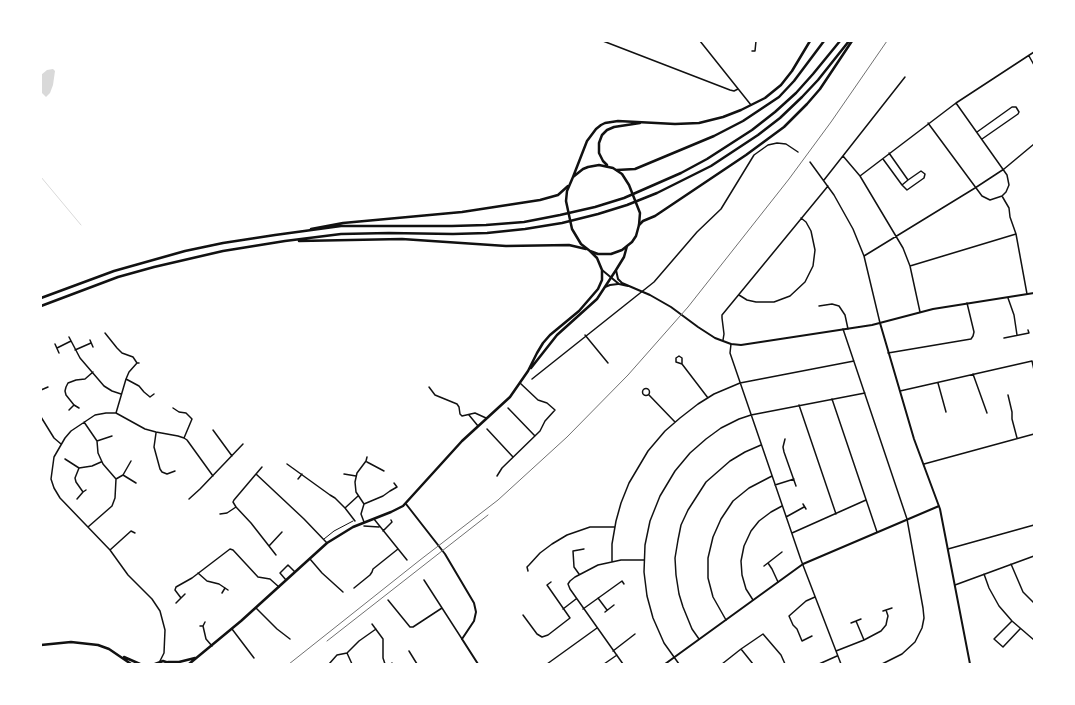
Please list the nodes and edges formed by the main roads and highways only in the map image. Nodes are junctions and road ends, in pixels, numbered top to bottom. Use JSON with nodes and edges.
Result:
{"nodes":[{"id":1,"x":810,"y":41,"type":"edge"},
{"id":2,"x":824,"y":41,"type":"edge"},
{"id":3,"x":840,"y":41,"type":"edge"},
{"id":4,"x":849,"y":41,"type":"edge"},
{"id":5,"x":852,"y":41,"type":"edge"},
{"id":6,"x":647,"y":123,"type":"junction"},
{"id":7,"x":610,"y":167,"type":"junction"},
{"id":8,"x":617,"y":170,"type":"junction"},
{"id":9,"x":573,"y":177,"type":"junction"},
{"id":10,"x":568,"y":186,"type":"junction"},
{"id":11,"x":640,"y":225,"type":"junction"},
{"id":12,"x":275,"y":235,"type":"junction"},
{"id":13,"x":285,"y":241,"type":"junction"},
{"id":14,"x":628,"y":246,"type":"junction"},
{"id":15,"x":586,"y":249,"type":"junction"},
{"id":16,"x":590,"y":251,"type":"junction"},
{"id":17,"x":41,"y":298,"type":"edge"},
{"id":18,"x":41,"y":306,"type":"edge"},
{"id":19,"x":528,"y":371,"type":"junction"},
{"id":20,"x":41,"y":645,"type":"edge"},
{"id":21,"x":122,"y":656,"type":"junction"},
{"id":22,"x":198,"y":657,"type":"junction"},
{"id":23,"x":169,"y":662,"type":"edge"},
{"id":24,"x":131,"y":664,"type":"edge"},
{"id":25,"x":140,"y":664,"type":"edge"},
{"id":26,"x":155,"y":664,"type":"edge"},
{"id":27,"x":189,"y":664,"type":"edge"}],
"edges":[{"from":1,"to":6,"type":"main road"},
{"from":2,"to":8,"type":"main road"},
{"from":3,"to":12,"type":"main road"},
{"from":4,"to":13,"type":"main road"},
{"from":5,"to":11,"type":"main road"},
{"from":6,"to":7,"type":"main road"},
{"from":6,"to":9,"type":"main road"},
{"from":7,"to":8,"type":"main road"},
{"from":7,"to":9,"type":"main road"},
{"from":8,"to":11,"type":"main road"},
{"from":9,"to":10,"type":"main road"},
{"from":10,"to":12,"type":"main road"},
{"from":10,"to":15,"type":"main road"},
{"from":11,"to":14,"type":"main road"},
{"from":12,"to":17,"type":"main road"},
{"from":13,"to":15,"type":"main road"},
{"from":13,"to":18,"type":"main road"},
{"from":14,"to":16,"type":"main road"},
{"from":14,"to":19,"type":"main road"},
{"from":15,"to":16,"type":"main road"},
{"from":16,"to":19,"type":"main road"},
{"from":19,"to":22,"type":"main road"},
{"from":20,"to":21,"type":"main road"},
{"from":21,"to":24,"type":"main road"},
{"from":21,"to":25,"type":"main road"},
{"from":22,"to":23,"type":"main road"},
{"from":22,"to":27,"type":"main road"},
{"from":23,"to":26,"type":"main road"}]}
